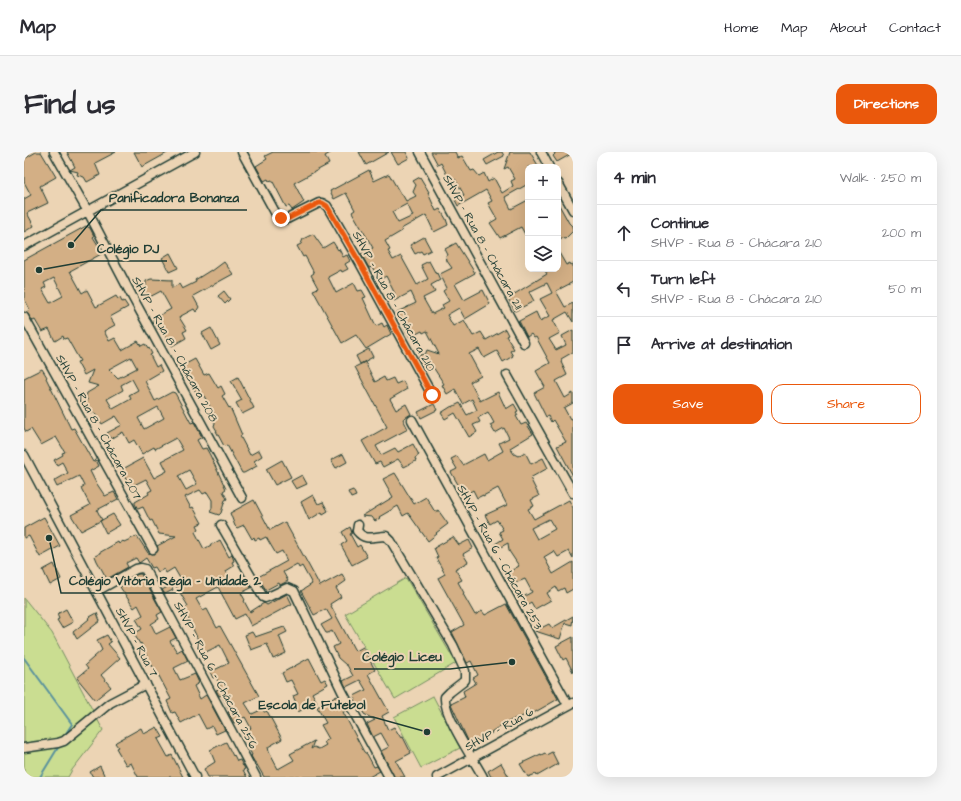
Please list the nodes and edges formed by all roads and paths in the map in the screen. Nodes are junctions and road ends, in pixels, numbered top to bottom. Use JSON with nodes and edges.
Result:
{"nodes":[{"id":1,"x":54,"y":152,"type":"edge"},
{"id":2,"x":176,"y":152,"type":"edge"},
{"id":3,"x":195,"y":152,"type":"edge"},
{"id":4,"x":242,"y":152,"type":"edge"},
{"id":5,"x":420,"y":152,"type":"edge"},
{"id":6,"x":541,"y":152,"type":"edge"},
{"id":7,"x":180,"y":160,"type":"junction"},
{"id":8,"x":547,"y":164,"type":"edge"},
{"id":9,"x":561,"y":188,"type":"edge"},
{"id":10,"x":87,"y":210,"type":"junction"},
{"id":11,"x":573,"y":210,"type":"edge"},
{"id":12,"x":24,"y":246,"type":"edge"},
{"id":13,"x":24,"y":317,"type":"edge"},
{"id":14,"x":524,"y":343,"type":"dead end"},
{"id":15,"x":507,"y":374,"type":"dead end"},
{"id":16,"x":432,"y":395,"type":"dead end"},
{"id":17,"x":412,"y":420,"type":"dead end"},
{"id":18,"x":24,"y":455,"type":"edge"},
{"id":19,"x":28,"y":471,"type":"edge"},
{"id":20,"x":573,"y":493,"type":"edge"},
{"id":21,"x":242,"y":498,"type":"dead end"},
{"id":22,"x":221,"y":525,"type":"dead end"},
{"id":23,"x":358,"y":525,"type":"dead end"},
{"id":24,"x":153,"y":549,"type":"dead end"},
{"id":25,"x":97,"y":591,"type":"junction"},
{"id":26,"x":146,"y":684,"type":"junction"},
{"id":27,"x":570,"y":704,"type":"edge"},
{"id":28,"x":24,"y":748,"type":"edge"},
{"id":29,"x":472,"y":758,"type":"junction"},
{"id":30,"x":192,"y":776,"type":"edge"},
{"id":31,"x":256,"y":777,"type":"edge"},
{"id":32,"x":388,"y":777,"type":"edge"},
{"id":33,"x":437,"y":777,"type":"edge"},
{"id":34,"x":483,"y":777,"type":"edge"}],
"edges":[{"from":1,"to":10,"type":"street","name":"SHVP - Rua 8 - Chácara 208"},
{"from":2,"to":7,"type":"street"},
{"from":3,"to":7,"type":"street"},
{"from":4,"to":16,"type":"street","name":"SHVP - Rua 8 - Chácara 210"},
{"from":5,"to":14,"type":"street","name":"SHVP - Rua 8 - Chácara 211"},
{"from":6,"to":8,"type":"street"},
{"from":7,"to":10,"type":"street"},
{"from":9,"to":11,"type":"street"},
{"from":10,"to":12,"type":"street"},
{"from":10,"to":21,"type":"street","name":"SHVP - Rua 8 - Chácara 208"},
{"from":13,"to":24,"type":"street","name":"SHVP - Rua 8 - Chácara 207"},
{"from":15,"to":20,"type":"street"},
{"from":17,"to":27,"type":"street","name":"SHVP - Rua 6 - Chácara 253"},
{"from":18,"to":19,"type":"street","name":"SHVP - Rua 7"},
{"from":19,"to":25,"type":"street","name":"SHVP - Rua 7"},
{"from":22,"to":32,"type":"street"},
{"from":23,"to":29,"type":"street"},
{"from":25,"to":26,"type":"street","name":"SHVP - Rua 7"},
{"from":25,"to":31,"type":"street","name":"SHVP - Rua 6 - Chácara 256"},
{"from":26,"to":28,"type":"street"},
{"from":26,"to":30,"type":"street","name":"SHVP - Rua 7"},
{"from":27,"to":29,"type":"street","name":"SHVP - Rua 6"},
{"from":29,"to":33,"type":"street","name":"SHVP - Rua 6"},
{"from":29,"to":34,"type":"street"}]}
